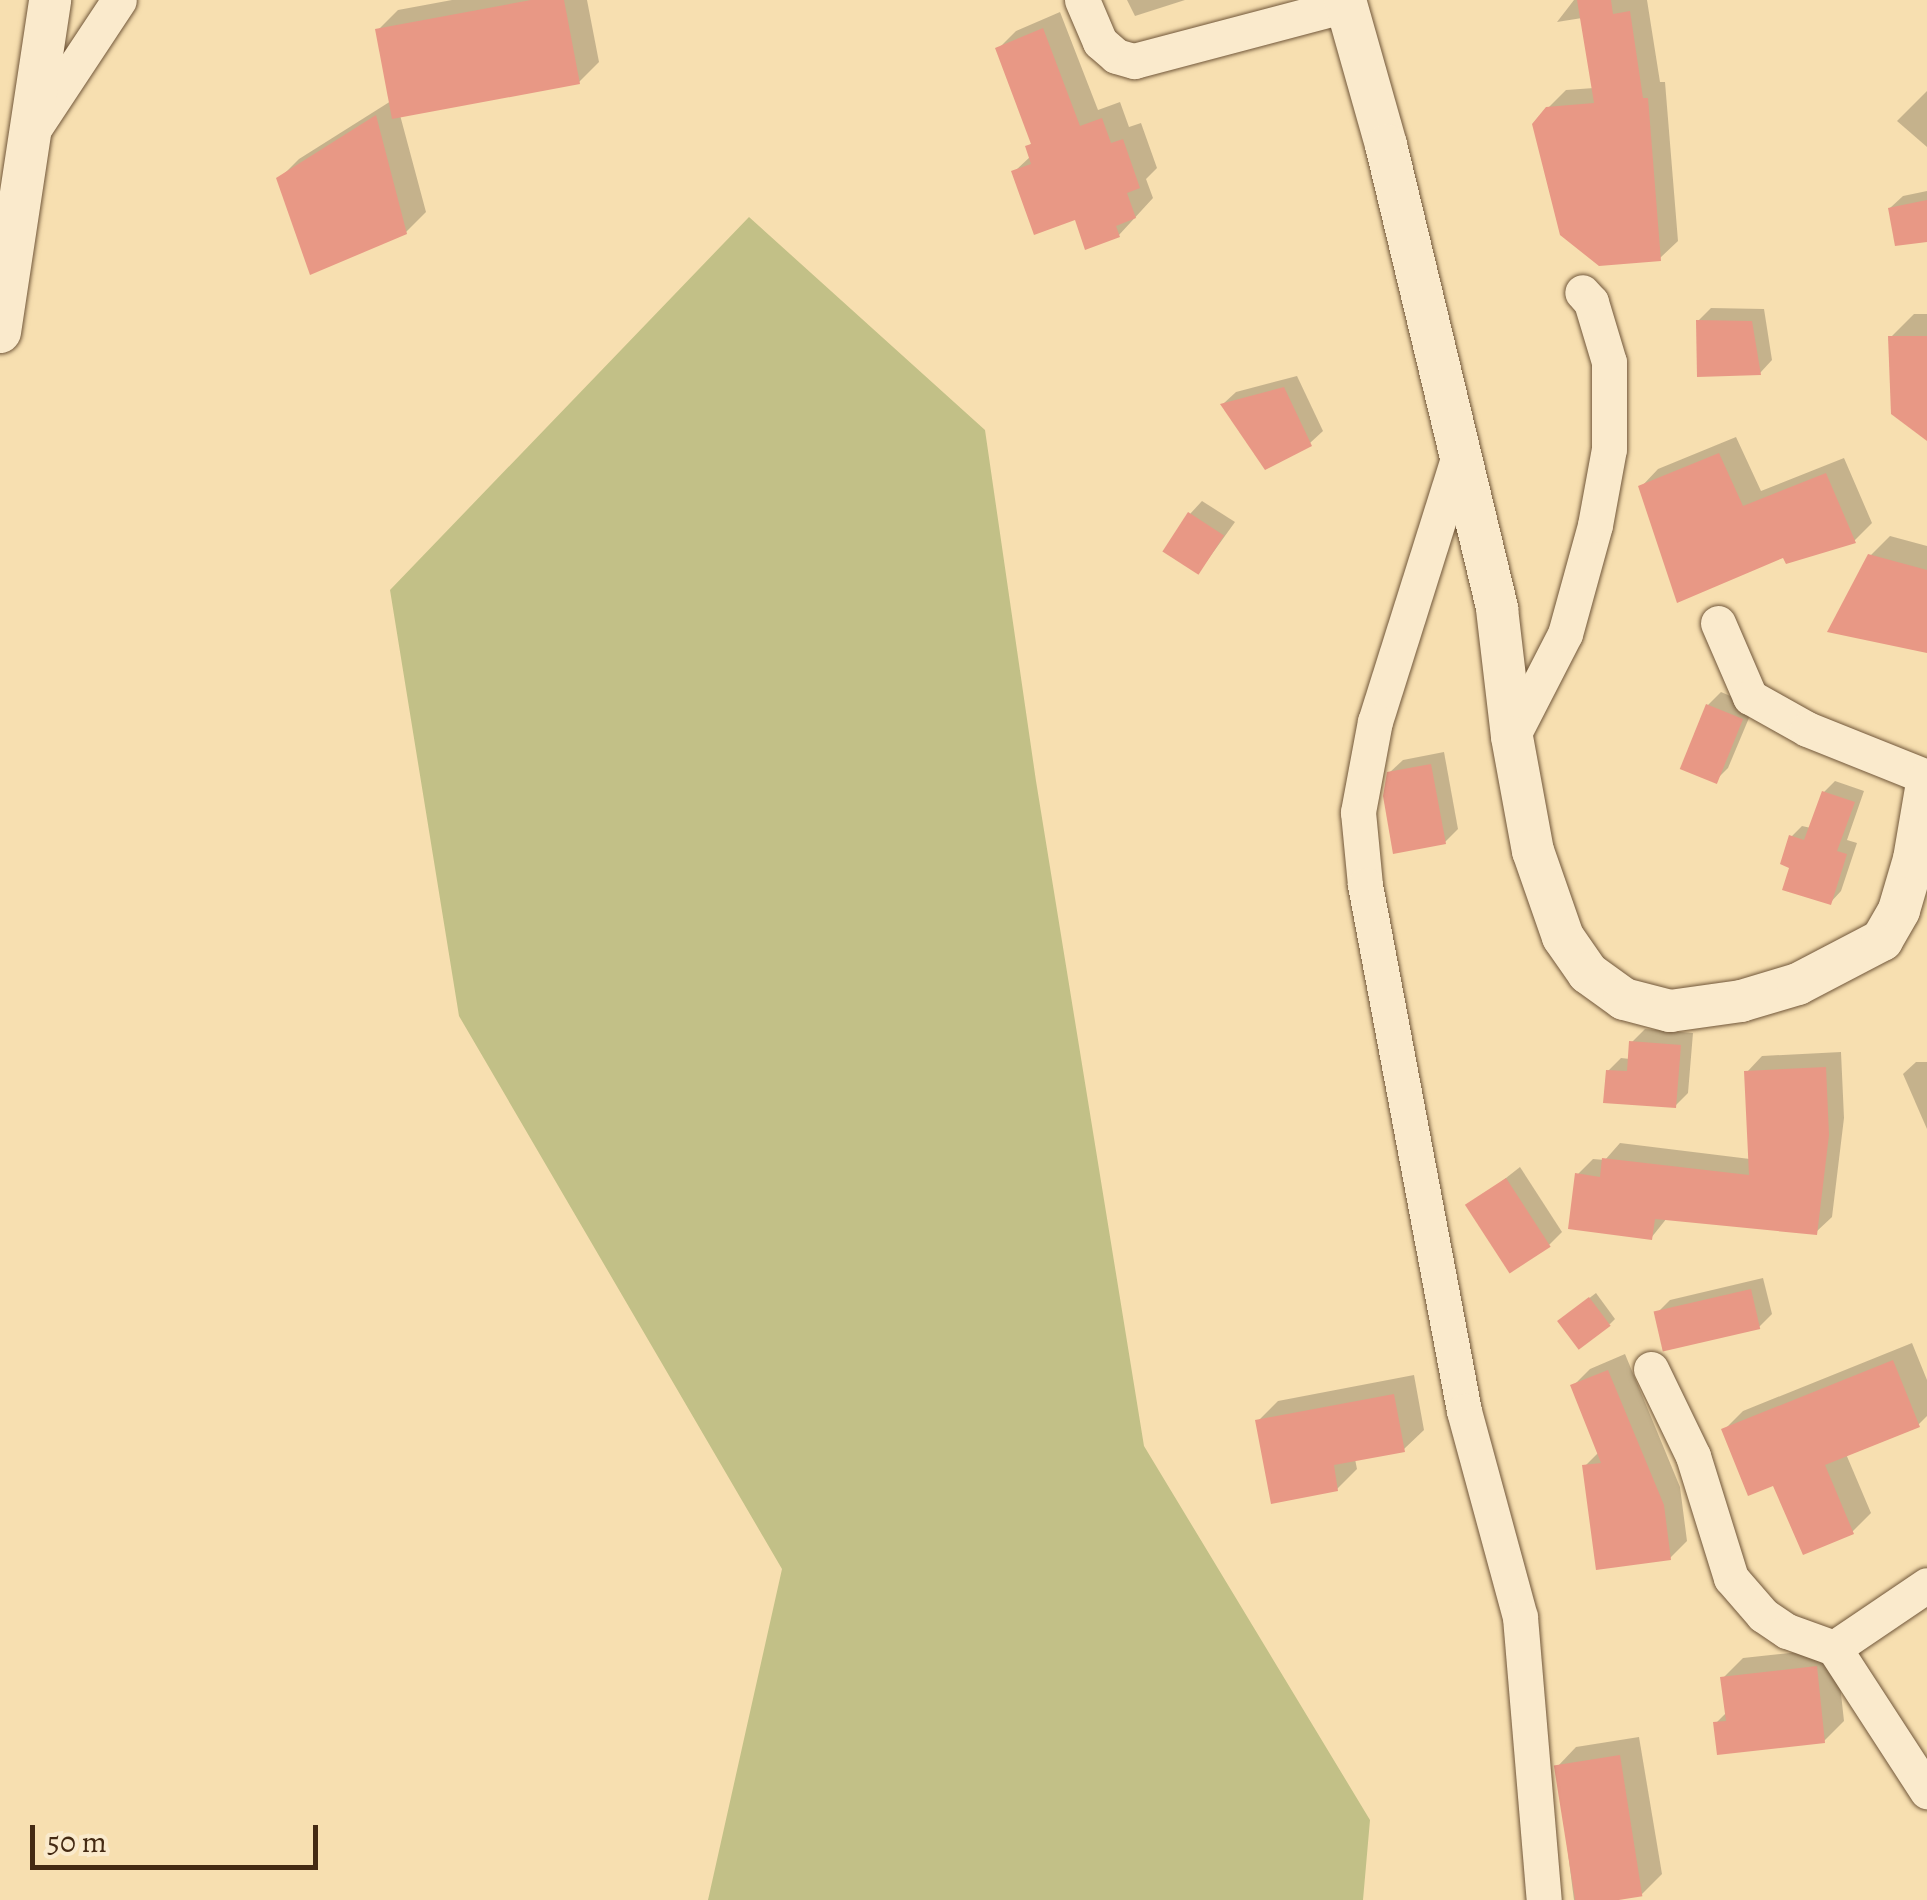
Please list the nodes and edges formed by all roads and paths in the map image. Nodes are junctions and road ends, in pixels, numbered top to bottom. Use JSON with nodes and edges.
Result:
{"nodes":[{"id":1,"x":50,"y":0,"type":"edge"},
{"id":2,"x":119,"y":0,"type":"edge"},
{"id":3,"x":1082,"y":0,"type":"edge"},
{"id":4,"x":1346,"y":2,"type":"edge"},
{"id":5,"x":28,"y":137,"type":"junction"},
{"id":6,"x":1582,"y":292,"type":"dead end"},
{"id":7,"x":0,"y":332,"type":"edge"},
{"id":8,"x":1460,"y":452,"type":"junction"},
{"id":9,"x":1718,"y":623,"type":"dead end"},
{"id":10,"x":1512,"y":737,"type":"junction"},
{"id":11,"x":1927,"y":780,"type":"edge"},
{"id":12,"x":1651,"y":1369,"type":"dead end"},
{"id":13,"x":1927,"y":1585,"type":"edge"},
{"id":14,"x":1834,"y":1648,"type":"junction"},
{"id":15,"x":1927,"y":1791,"type":"edge"},
{"id":16,"x":1544,"y":1900,"type":"edge"}],
"edges":[{"from":1,"to":5,"type":"street"},
{"from":2,"to":5,"type":"street"},
{"from":3,"to":4,"type":"street"},
{"from":4,"to":8,"type":"street"},
{"from":5,"to":7,"type":"street"},
{"from":6,"to":10,"type":"street"},
{"from":8,"to":10,"type":"street"},
{"from":8,"to":16,"type":"street"},
{"from":9,"to":11,"type":"street"},
{"from":10,"to":11,"type":"street"},
{"from":12,"to":14,"type":"street"},
{"from":13,"to":14,"type":"street"},
{"from":14,"to":15,"type":"street"}]}
